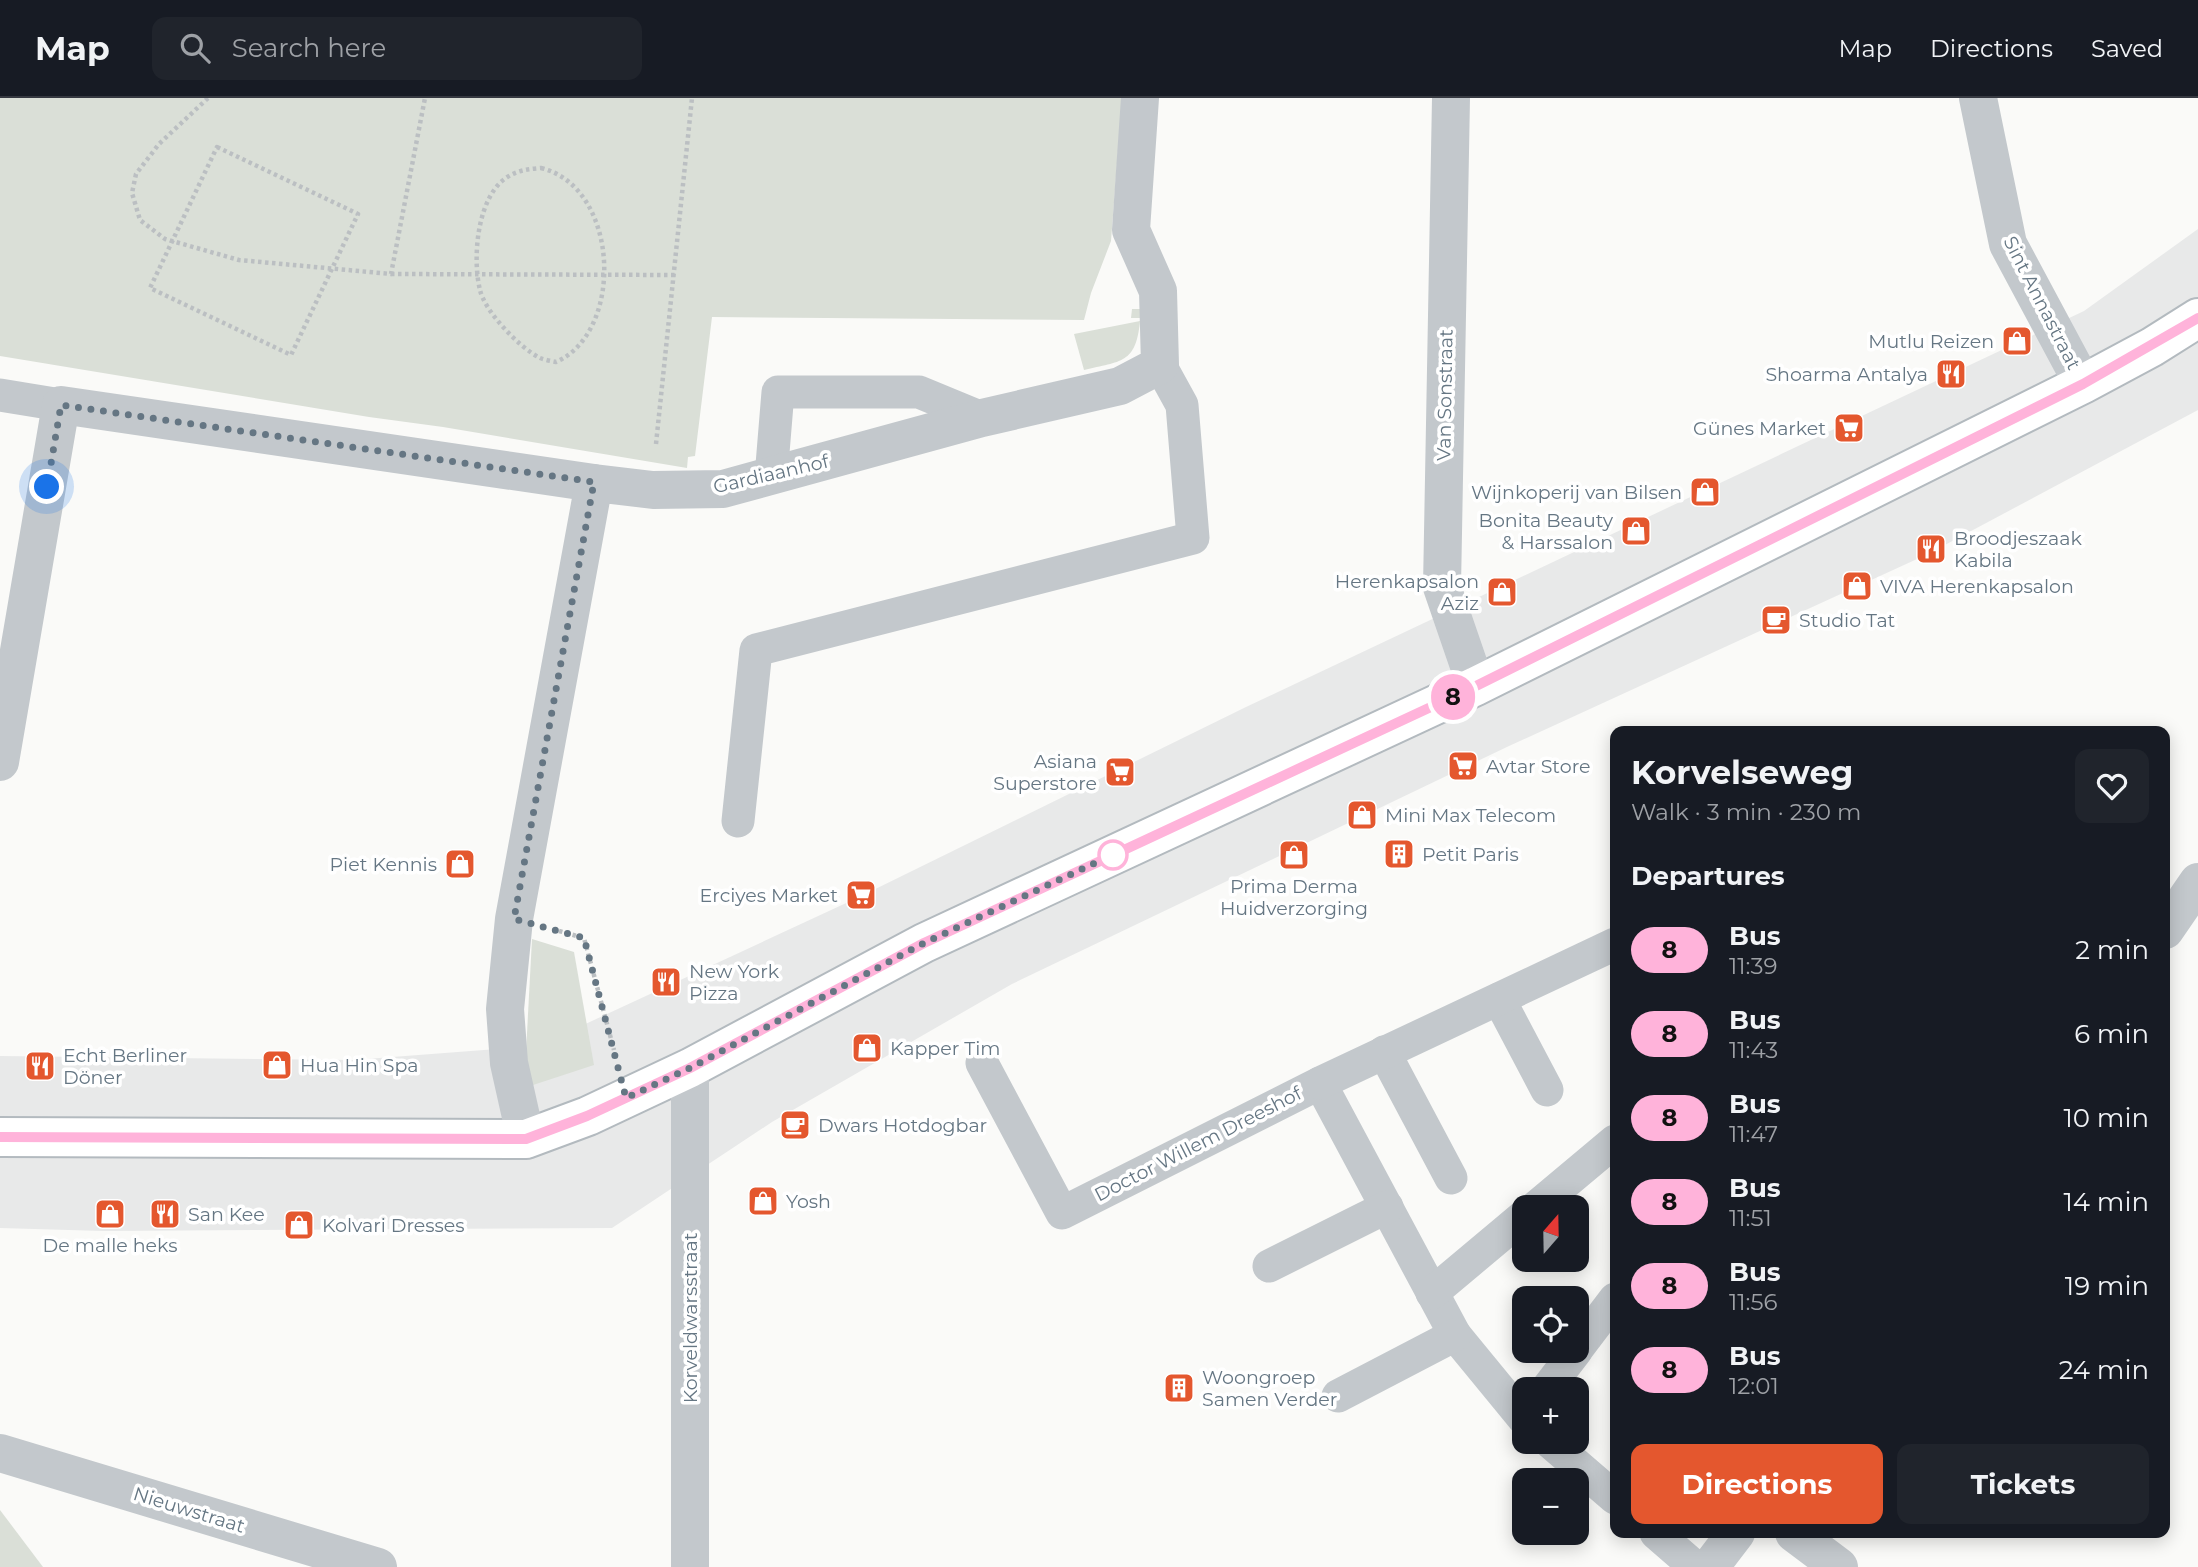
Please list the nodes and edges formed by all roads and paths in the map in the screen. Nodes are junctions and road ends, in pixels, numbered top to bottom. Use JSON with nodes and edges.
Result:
{"nodes":[{"id":1,"x":208,"y":98,"type":"edge"},
{"id":2,"x":425,"y":98,"type":"edge"},
{"id":3,"x":692,"y":98,"type":"edge"},
{"id":4,"x":1140,"y":98,"type":"edge"},
{"id":5,"x":1451,"y":98,"type":"edge"},
{"id":6,"x":1978,"y":98,"type":"edge"},
{"id":7,"x":172,"y":241,"type":"junction"},
{"id":8,"x":332,"y":268,"type":"junction"},
{"id":9,"x":391,"y":274,"type":"junction"},
{"id":10,"x":479,"y":275,"type":"junction"},
{"id":11,"x":603,"y":275,"type":"junction"},
{"id":12,"x":675,"y":275,"type":"junction"},
{"id":13,"x":2198,"y":318,"type":"edge"},
{"id":14,"x":1160,"y":365,"type":"junction"},
{"id":15,"x":2083,"y":384,"type":"junction"},
{"id":16,"x":0,"y":395,"type":"edge"},
{"id":17,"x":61,"y":405,"type":"junction"},
{"id":18,"x":982,"y":418,"type":"junction"},
{"id":19,"x":771,"y":477,"type":"junction"},
{"id":20,"x":594,"y":482,"type":"junction"},
{"id":21,"x":653,"y":491,"type":"junction"},
{"id":22,"x":1476,"y":686,"type":"junction"},
{"id":23,"x":0,"y":762,"type":"edge"},
{"id":24,"x":738,"y":821,"type":"dead end"},
{"id":25,"x":2198,"y":882,"type":"edge"},
{"id":26,"x":514,"y":919,"type":"junction"},
{"id":27,"x":2170,"y":923,"type":"edge"},
{"id":28,"x":1610,"y":946,"type":"edge"},
{"id":29,"x":1499,"y":999,"type":"junction"},
{"id":30,"x":1384,"y":1052,"type":"junction"},
{"id":31,"x":982,"y":1063,"type":"dead end"},
{"id":32,"x":690,"y":1068,"type":"junction"},
{"id":33,"x":1320,"y":1083,"type":"junction"},
{"id":34,"x":1547,"y":1090,"type":"dead end"},
{"id":35,"x":626,"y":1098,"type":"junction"},
{"id":36,"x":0,"y":1137,"type":"edge"},
{"id":37,"x":526,"y":1139,"type":"junction"},
{"id":38,"x":1610,"y":1145,"type":"edge"},
{"id":39,"x":1451,"y":1178,"type":"dead end"},
{"id":40,"x":1551,"y":1195,"type":"edge"},
{"id":41,"x":1387,"y":1207,"type":"junction"},
{"id":42,"x":1512,"y":1226,"type":"edge"},
{"id":43,"x":1269,"y":1266,"type":"dead end"},
{"id":44,"x":1432,"y":1293,"type":"junction"},
{"id":45,"x":1610,"y":1306,"type":"edge"},
{"id":46,"x":1589,"y":1333,"type":"edge"},
{"id":47,"x":1455,"y":1335,"type":"junction"},
{"id":48,"x":1338,"y":1396,"type":"dead end"},
{"id":49,"x":1512,"y":1404,"type":"edge"},
{"id":50,"x":0,"y":1453,"type":"edge"},
{"id":51,"x":1564,"y":1454,"type":"edge"},
{"id":52,"x":1610,"y":1494,"type":"edge"},
{"id":53,"x":1662,"y":1538,"type":"edge"},
{"id":54,"x":1732,"y":1538,"type":"edge"},
{"id":55,"x":1801,"y":1538,"type":"edge"},
{"id":56,"x":372,"y":1566,"type":"edge"},
{"id":57,"x":690,"y":1567,"type":"edge"},
{"id":58,"x":1695,"y":1567,"type":"edge"},
{"id":59,"x":1710,"y":1567,"type":"edge"},
{"id":60,"x":1839,"y":1567,"type":"edge"}],
"edges":[{"from":1,"to":7,"type":"path"},
{"from":2,"to":9,"type":"path"},
{"from":3,"to":12,"type":"path"},
{"from":4,"to":14,"type":"street"},
{"from":5,"to":22,"type":"street","name":"Van Sonstraat"},
{"from":6,"to":15,"type":"street","name":"Sint Annastraat"},
{"from":7,"to":8,"type":"path"},
{"from":7,"to":8,"type":"path"},
{"from":7,"to":8,"type":"path"},
{"from":8,"to":9,"type":"path"},
{"from":9,"to":10,"type":"path"},
{"from":10,"to":11,"type":"path"},
{"from":10,"to":11,"type":"path"},
{"from":10,"to":11,"type":"path"},
{"from":11,"to":12,"type":"path"},
{"from":12,"to":21,"type":"path"},
{"from":13,"to":15,"type":"street"},
{"from":14,"to":18,"type":"street","name":"Gardiaanhof"},
{"from":14,"to":24,"type":"lane"},
{"from":15,"to":22,"type":"street"},
{"from":16,"to":17,"type":"lane"},
{"from":17,"to":20,"type":"street","name":"Gardiaanhof"},
{"from":17,"to":23,"type":"street"},
{"from":18,"to":19,"type":"street","name":"Gardiaanhof"},
{"from":18,"to":19,"type":"lane"},
{"from":19,"to":21,"type":"street","name":"Gardiaanhof"},
{"from":20,"to":21,"type":"street","name":"Gardiaanhof"},
{"from":20,"to":26,"type":"street"},
{"from":22,"to":32,"type":"street"},
{"from":25,"to":27,"type":"street"},
{"from":26,"to":35,"type":"path"},
{"from":26,"to":37,"type":"street"},
{"from":28,"to":29,"type":"lane"},
{"from":29,"to":30,"type":"lane"},
{"from":29,"to":34,"type":"lane"},
{"from":30,"to":33,"type":"lane"},
{"from":30,"to":39,"type":"lane"},
{"from":31,"to":33,"type":"lane","name":"Doctor Willem Dreeshof"},
{"from":32,"to":35,"type":"street"},
{"from":32,"to":57,"type":"street","name":"Korveldwarsstraat"},
{"from":33,"to":41,"type":"lane","name":"Doctor Willem Dreeshof"},
{"from":35,"to":37,"type":"street"},
{"from":36,"to":37,"type":"street"},
{"from":38,"to":40,"type":"lane"},
{"from":41,"to":43,"type":"lane"},
{"from":41,"to":44,"type":"lane","name":"Doctor Willem Dreeshof"},
{"from":42,"to":44,"type":"lane"},
{"from":44,"to":47,"type":"lane","name":"Doctor Willem Dreeshof"},
{"from":45,"to":46,"type":"lane"},
{"from":47,"to":48,"type":"lane"},
{"from":47,"to":49,"type":"lane","name":"Doctor Willem Dreeshof"},
{"from":50,"to":56,"type":"street","name":"Nieuwstraat"},
{"from":51,"to":52,"type":"lane"},
{"from":53,"to":58,"type":"lane"},
{"from":54,"to":59,"type":"street"},
{"from":55,"to":60,"type":"street"}]}
